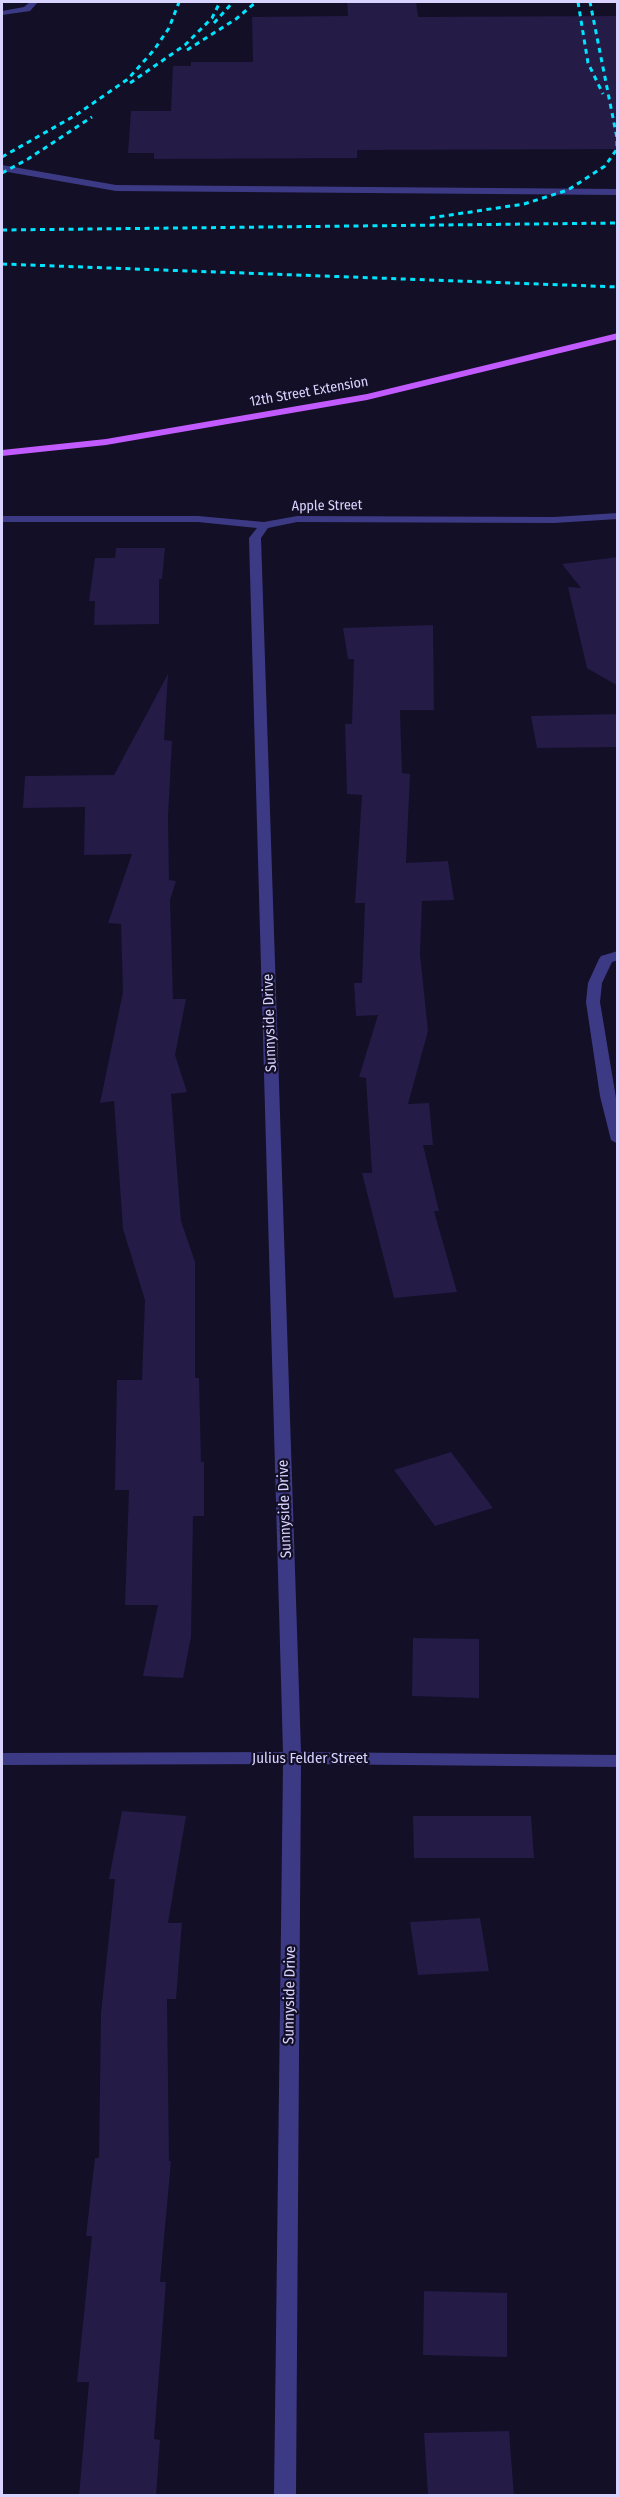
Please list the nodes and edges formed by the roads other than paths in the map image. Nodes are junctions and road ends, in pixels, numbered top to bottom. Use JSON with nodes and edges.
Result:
{"nodes":[{"id":1,"x":34,"y":2,"type":"edge"},
{"id":2,"x":2,"y":13,"type":"edge"},
{"id":3,"x":2,"y":168,"type":"edge"},
{"id":4,"x":618,"y":192,"type":"edge"},
{"id":5,"x":618,"y":336,"type":"edge"},
{"id":6,"x":2,"y":453,"type":"edge"},
{"id":7,"x":618,"y":516,"type":"edge"},
{"id":8,"x":2,"y":519,"type":"edge"},
{"id":9,"x":264,"y":525,"type":"junction"},
{"id":10,"x":618,"y":955,"type":"edge"},
{"id":11,"x":618,"y":1140,"type":"edge"},
{"id":12,"x":292,"y":1758,"type":"junction"},
{"id":13,"x":2,"y":1759,"type":"edge"},
{"id":14,"x":618,"y":1761,"type":"edge"},
{"id":15,"x":285,"y":2496,"type":"edge"}],
"edges":[{"from":1,"to":2,"type":"street"},
{"from":3,"to":4,"type":"street"},
{"from":5,"to":6,"type":"main road","name":"12th Street Extension"},
{"from":7,"to":9,"type":"street","name":"Apple Street"},
{"from":8,"to":9,"type":"street","name":"Apple Street"},
{"from":9,"to":12,"type":"street","name":"Sunnyside Drive"},
{"from":10,"to":11,"type":"street"},
{"from":12,"to":13,"type":"street","name":"Julius Felder Street"},
{"from":12,"to":14,"type":"street","name":"Julius Felder Street"},
{"from":12,"to":15,"type":"street","name":"Sunnyside Drive"}]}
